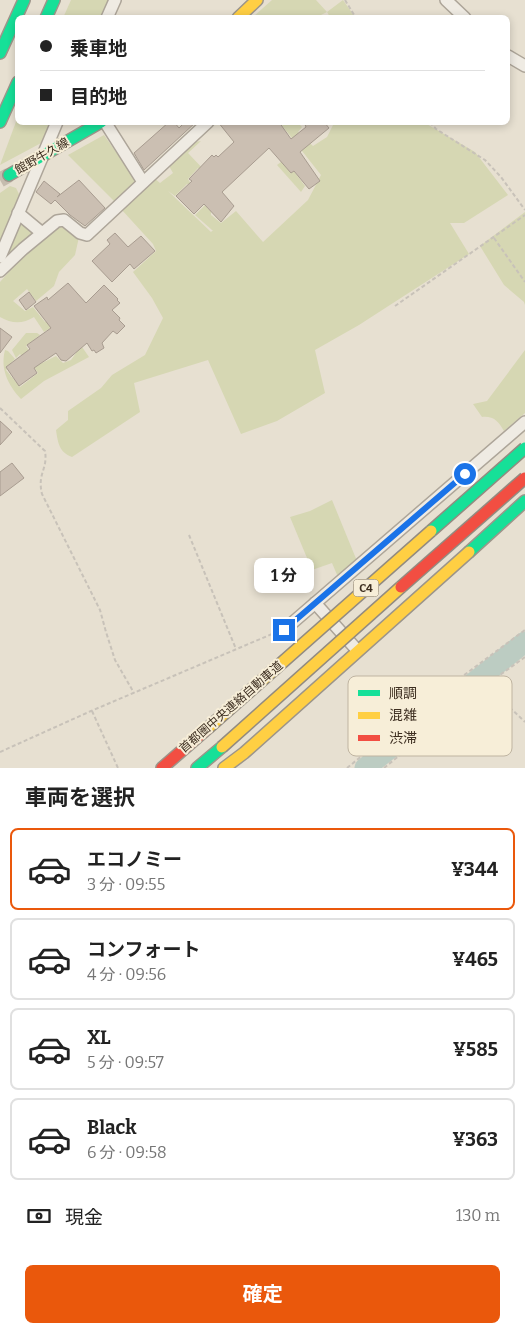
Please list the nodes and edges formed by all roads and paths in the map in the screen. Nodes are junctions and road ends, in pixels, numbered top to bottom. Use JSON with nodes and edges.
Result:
{"nodes":[{"id":1,"x":24,"y":0,"type":"edge"},
{"id":2,"x":54,"y":0,"type":"edge"},
{"id":3,"x":115,"y":0,"type":"edge"},
{"id":4,"x":257,"y":0,"type":"edge"},
{"id":5,"x":345,"y":0,"type":"edge"},
{"id":6,"x":446,"y":0,"type":"edge"},
{"id":7,"x":17,"y":15,"type":"edge"},
{"id":8,"x":47,"y":15,"type":"edge"},
{"id":9,"x":108,"y":15,"type":"edge"},
{"id":10,"x":243,"y":15,"type":"edge"},
{"id":11,"x":354,"y":15,"type":"edge"},
{"id":12,"x":462,"y":15,"type":"edge"},
{"id":13,"x":15,"y":20,"type":"edge"},
{"id":14,"x":0,"y":53,"type":"edge"},
{"id":15,"x":510,"y":57,"type":"edge"},
{"id":16,"x":525,"y":66,"type":"edge"},
{"id":17,"x":15,"y":89,"type":"edge"},
{"id":18,"x":0,"y":122,"type":"edge"},
{"id":19,"x":56,"y":125,"type":"edge"},
{"id":20,"x":98,"y":125,"type":"edge"},
{"id":21,"x":105,"y":125,"type":"edge"},
{"id":22,"x":205,"y":125,"type":"edge"},
{"id":23,"x":433,"y":125,"type":"edge"},
{"id":24,"x":44,"y":155,"type":"junction"},
{"id":25,"x":9,"y":175,"type":"tunnel mouth"},
{"id":26,"x":143,"y":182,"type":"junction"},
{"id":27,"x":525,"y":210,"type":"edge"},
{"id":28,"x":18,"y":214,"type":"junction"},
{"id":29,"x":525,"y":214,"type":"edge"},
{"id":30,"x":42,"y":233,"type":"junction"},
{"id":31,"x":494,"y":238,"type":"junction"},
{"id":32,"x":0,"y":257,"type":"edge"},
{"id":33,"x":0,"y":271,"type":"edge"},
{"id":34,"x":525,"y":282,"type":"edge"},
{"id":35,"x":395,"y":306,"type":"dead end"},
{"id":36,"x":0,"y":408,"type":"edge"},
{"id":37,"x":525,"y":422,"type":"edge"},
{"id":38,"x":525,"y":448,"type":"edge"},
{"id":39,"x":525,"y":478,"type":"edge"},
{"id":40,"x":525,"y":501,"type":"edge"},
{"id":41,"x":189,"y":535,"type":"dead end"},
{"id":42,"x":315,"y":603,"type":"junction"},
{"id":43,"x":284,"y":630,"type":"joint"},
{"id":44,"x":525,"y":630,"type":"edge"},
{"id":45,"x":237,"y":649,"type":"junction"},
{"id":46,"x":357,"y":650,"type":"junction"},
{"id":47,"x":525,"y":657,"type":"edge"},
{"id":48,"x":463,"y":676,"type":"edge"},
{"id":49,"x":499,"y":676,"type":"edge"},
{"id":50,"x":134,"y":693,"type":"junction"},
{"id":51,"x":512,"y":710,"type":"edge"},
{"id":52,"x":92,"y":711,"type":"junction"},
{"id":53,"x":525,"y":722,"type":"edge"},
{"id":54,"x":0,"y":752,"type":"edge"},
{"id":55,"x":362,"y":756,"type":"edge"},
{"id":56,"x":399,"y":756,"type":"edge"},
{"id":57,"x":118,"y":768,"type":"edge"},
{"id":58,"x":162,"y":768,"type":"edge"},
{"id":59,"x":197,"y":768,"type":"edge"},
{"id":60,"x":224,"y":768,"type":"edge"},
{"id":61,"x":347,"y":768,"type":"edge"},
{"id":62,"x":384,"y":768,"type":"edge"}],
"edges":[{"from":1,"to":7,"type":"main road"},
{"from":2,"to":8,"type":"main road"},
{"from":3,"to":9,"type":"street"},
{"from":4,"to":10,"type":"main road"},
{"from":5,"to":11,"type":"path"},
{"from":6,"to":12,"type":"street"},
{"from":13,"to":14,"type":"main road"},
{"from":15,"to":16,"type":"street"},
{"from":17,"to":18,"type":"main road"},
{"from":19,"to":24,"type":"street"},
{"from":20,"to":24,"type":"main road","name":"館野牛久線"},
{"from":21,"to":26,"type":"street"},
{"from":22,"to":26,"type":"street"},
{"from":23,"to":27,"type":"path"},
{"from":24,"to":25,"type":"main road","name":"館野牛久線"},
{"from":24,"to":28,"type":"street"},
{"from":26,"to":30,"type":"street"},
{"from":28,"to":30,"type":"street"},
{"from":28,"to":32,"type":"street"},
{"from":29,"to":31,"type":"path"},
{"from":30,"to":33,"type":"street"},
{"from":31,"to":34,"type":"path"},
{"from":31,"to":35,"type":"path"},
{"from":36,"to":50,"type":"path"},
{"from":37,"to":42,"type":"street"},
{"from":38,"to":58,"type":"main road","name":"首都圏中央連絡自動車道","number":"C4","bridge":true},
{"from":39,"to":59,"type":"main road","name":"首都圏中央連絡自動車道","number":"C4","bridge":true},
{"from":40,"to":46,"type":"main road"},
{"from":41,"to":45,"type":"path"},
{"from":42,"to":43,"type":"street"},
{"from":42,"to":46,"type":"street"},
{"from":43,"to":45,"type":"path"},
{"from":44,"to":48,"type":"path"},
{"from":45,"to":50,"type":"path"},
{"from":46,"to":60,"type":"main road"},
{"from":47,"to":49,"type":"path"},
{"from":50,"to":52,"type":"path"},
{"from":51,"to":53,"type":"path"},
{"from":52,"to":54,"type":"path"},
{"from":52,"to":57,"type":"path"},
{"from":55,"to":61,"type":"path"},
{"from":56,"to":62,"type":"path"}]}
